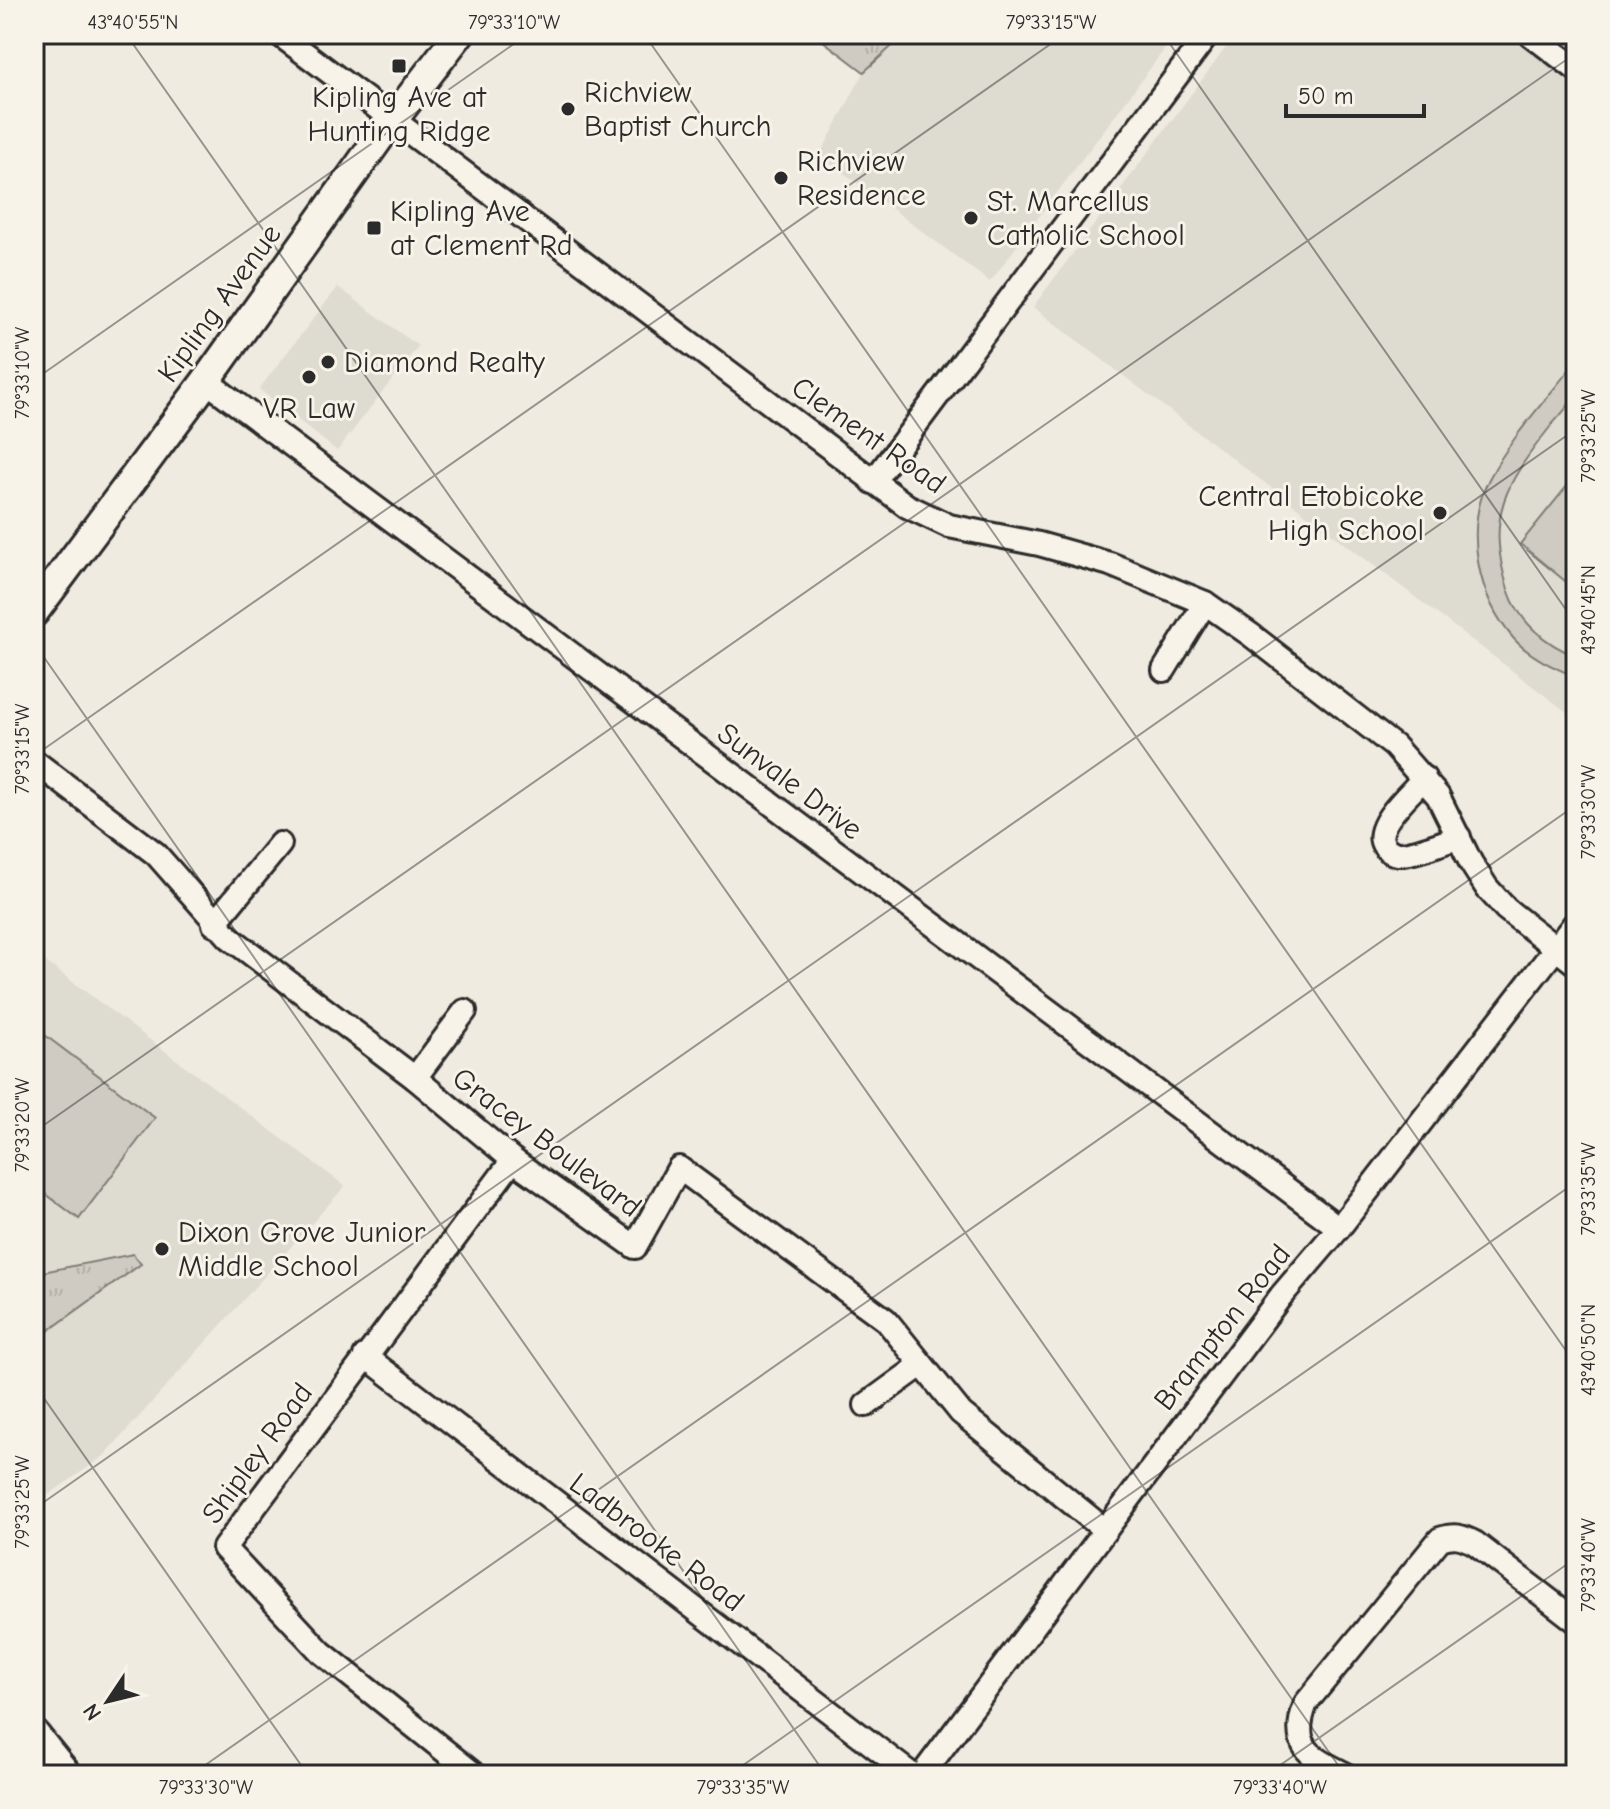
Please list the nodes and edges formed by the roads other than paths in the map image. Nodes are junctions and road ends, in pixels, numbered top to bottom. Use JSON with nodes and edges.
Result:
{"nodes":[{"id":1,"x":279,"y":34,"type":"edge"},
{"id":2,"x":459,"y":34,"type":"edge"},
{"id":3,"x":1208,"y":34,"type":"edge"},
{"id":4,"x":1530,"y":34,"type":"edge"},
{"id":5,"x":1576,"y":69,"type":"edge"},
{"id":6,"x":392,"y":121,"type":"junction"},
{"id":7,"x":206,"y":381,"type":"junction"},
{"id":8,"x":873,"y":482,"type":"junction"},
{"id":9,"x":1205,"y":603,"type":"junction"},
{"id":10,"x":34,"y":612,"type":"edge"},
{"id":11,"x":1164,"y":670,"type":"dead end"},
{"id":12,"x":34,"y":761,"type":"edge"},
{"id":13,"x":1424,"y":778,"type":"junction"},
{"id":14,"x":1459,"y":837,"type":"junction"},
{"id":15,"x":280,"y":844,"type":"dead end"},
{"id":16,"x":1576,"y":922,"type":"edge"},
{"id":17,"x":214,"y":924,"type":"junction"},
{"id":18,"x":1556,"y":948,"type":"junction"},
{"id":19,"x":1576,"y":964,"type":"edge"},
{"id":20,"x":465,"y":1011,"type":"dead end"},
{"id":21,"x":415,"y":1078,"type":"junction"},
{"id":22,"x":513,"y":1160,"type":"junction"},
{"id":23,"x":1339,"y":1228,"type":"junction"},
{"id":24,"x":365,"y":1356,"type":"junction"},
{"id":25,"x":921,"y":1365,"type":"junction"},
{"id":26,"x":866,"y":1405,"type":"dead end"},
{"id":27,"x":1105,"y":1530,"type":"junction"},
{"id":28,"x":1576,"y":1621,"type":"edge"},
{"id":29,"x":34,"y":1734,"type":"edge"},
{"id":30,"x":67,"y":1775,"type":"edge"},
{"id":31,"x":475,"y":1775,"type":"edge"},
{"id":32,"x":912,"y":1775,"type":"edge"},
{"id":33,"x":922,"y":1775,"type":"edge"},
{"id":34,"x":1347,"y":1775,"type":"edge"}],
"edges":[{"from":1,"to":6,"type":"street","name":"Clement Road"},
{"from":2,"to":6,"type":"main road","name":"Kipling Avenue"},
{"from":3,"to":8,"type":"street"},
{"from":4,"to":5,"type":"street"},
{"from":6,"to":7,"type":"main road","name":"Kipling Avenue"},
{"from":6,"to":8,"type":"street","name":"Clement Road"},
{"from":7,"to":10,"type":"main road","name":"Kipling Avenue"},
{"from":7,"to":23,"type":"street","name":"Sunvale Drive"},
{"from":8,"to":9,"type":"street","name":"Clement Road"},
{"from":9,"to":11,"type":"street"},
{"from":9,"to":13,"type":"street","name":"Clement Road"},
{"from":12,"to":17,"type":"street","name":"Gracey Boulevard"},
{"from":13,"to":14,"type":"street","name":"Clement Road"},
{"from":13,"to":14,"type":"street"},
{"from":14,"to":18,"type":"street","name":"Clement Road"},
{"from":15,"to":17,"type":"street"},
{"from":16,"to":18,"type":"street","name":"Brampton Road"},
{"from":17,"to":21,"type":"street","name":"Gracey Boulevard"},
{"from":18,"to":19,"type":"street","name":"Clement Road"},
{"from":18,"to":23,"type":"street","name":"Brampton Road"},
{"from":20,"to":21,"type":"street"},
{"from":21,"to":22,"type":"street","name":"Gracey Boulevard"},
{"from":22,"to":24,"type":"street","name":"Shipley Road"},
{"from":22,"to":25,"type":"street","name":"Gracey Boulevard"},
{"from":23,"to":27,"type":"street","name":"Brampton Road"},
{"from":24,"to":31,"type":"street","name":"Shipley Road"},
{"from":24,"to":32,"type":"street","name":"Ladbrooke Road"},
{"from":25,"to":26,"type":"street"},
{"from":25,"to":27,"type":"street","name":"Gracey Boulevard"},
{"from":27,"to":33,"type":"street","name":"Brampton Road"},
{"from":28,"to":34,"type":"street"},
{"from":29,"to":30,"type":"main road"}]}
